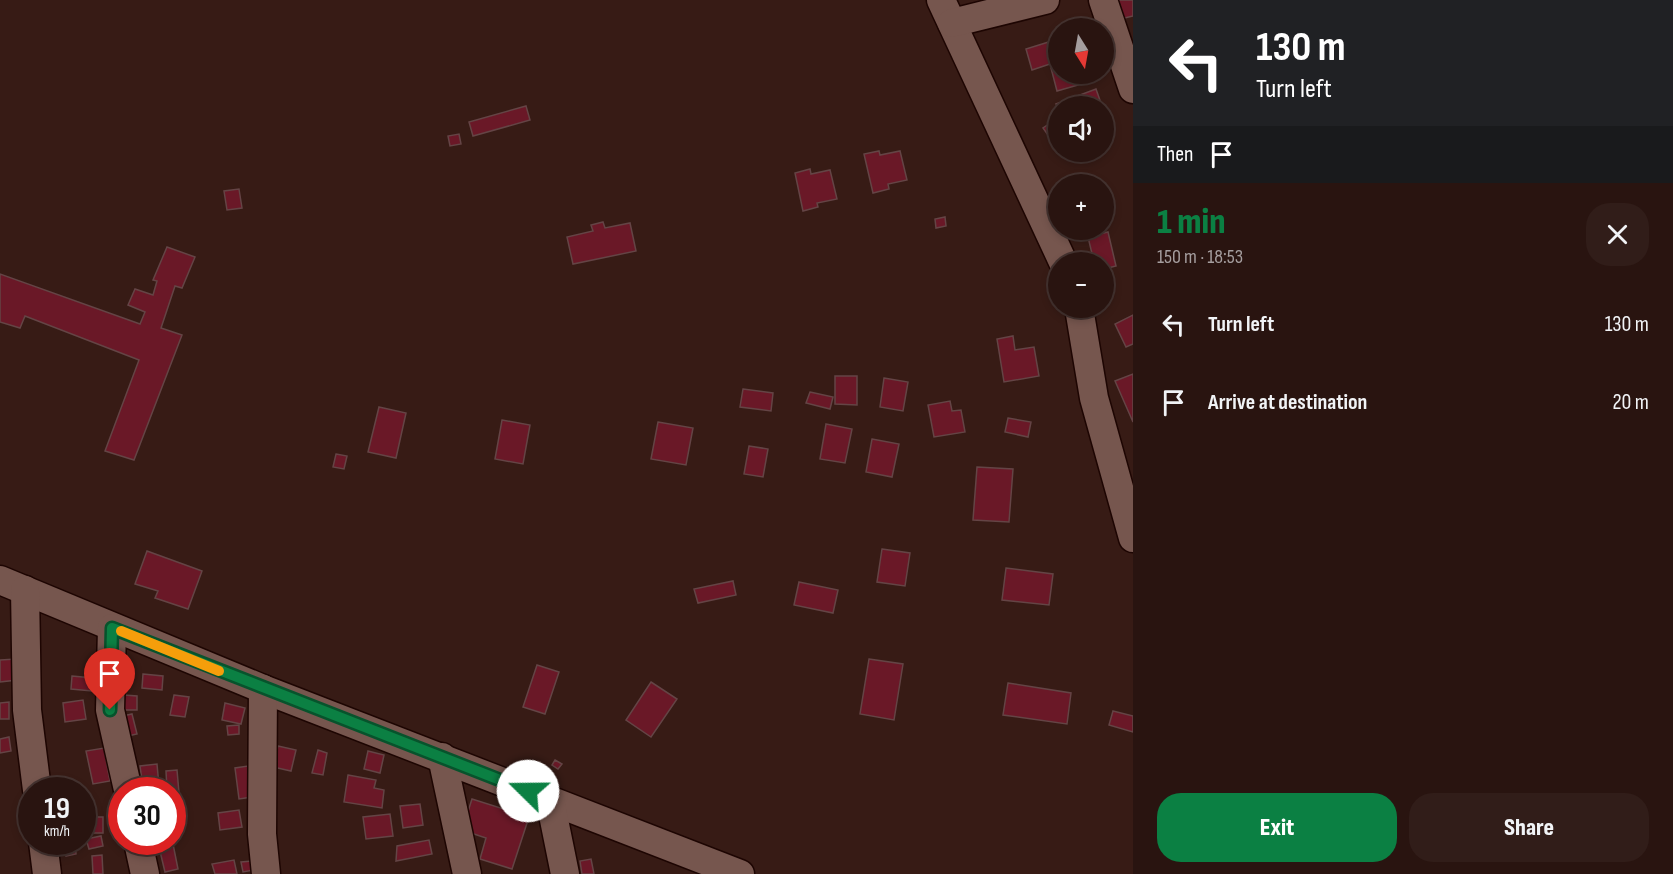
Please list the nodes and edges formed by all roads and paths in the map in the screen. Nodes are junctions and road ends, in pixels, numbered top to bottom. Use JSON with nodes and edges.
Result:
{"nodes":[{"id":1,"x":1045,"y":0,"type":"edge"},
{"id":2,"x":1103,"y":0,"type":"edge"},
{"id":3,"x":947,"y":12,"type":"edge"},
{"id":4,"x":1133,"y":90,"type":"edge"},
{"id":5,"x":1058,"y":252,"type":"edge"},
{"id":6,"x":1081,"y":318,"type":"edge"},
{"id":7,"x":1133,"y":538,"type":"edge"},
{"id":8,"x":12,"y":585,"type":"edge"},
{"id":9,"x":112,"y":628,"type":"junction"},
{"id":10,"x":262,"y":688,"type":"junction"},
{"id":11,"x":442,"y":757,"type":"junction"},
{"id":12,"x":35,"y":777,"type":"edge"},
{"id":13,"x":125,"y":777,"type":"edge"},
{"id":14,"x":550,"y":800,"type":"junction"},
{"id":15,"x":45,"y":855,"type":"edge"},
{"id":16,"x":141,"y":855,"type":"edge"},
{"id":17,"x":47,"y":874,"type":"edge"},
{"id":18,"x":145,"y":874,"type":"edge"},
{"id":19,"x":266,"y":874,"type":"edge"},
{"id":20,"x":467,"y":874,"type":"edge"},
{"id":21,"x":565,"y":874,"type":"edge"},
{"id":22,"x":740,"y":874,"type":"edge"}],
"edges":[{"from":1,"to":3,"type":"street"},
{"from":2,"to":4,"type":"street"},
{"from":3,"to":5,"type":"street"},
{"from":6,"to":7,"type":"street"},
{"from":8,"to":9,"type":"street"},
{"from":8,"to":12,"type":"street"},
{"from":9,"to":10,"type":"street"},
{"from":9,"to":13,"type":"street"},
{"from":10,"to":11,"type":"street"},
{"from":10,"to":19,"type":"street"},
{"from":11,"to":14,"type":"street"},
{"from":11,"to":20,"type":"street"},
{"from":14,"to":21,"type":"street"},
{"from":14,"to":22,"type":"street"},
{"from":15,"to":17,"type":"street"},
{"from":16,"to":18,"type":"street"}]}
